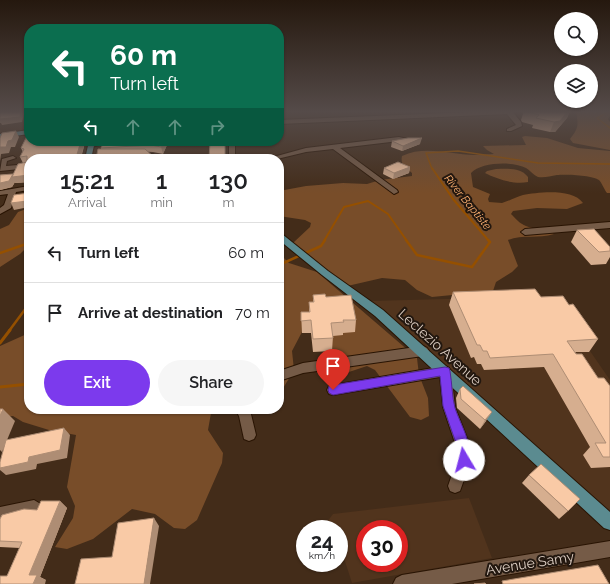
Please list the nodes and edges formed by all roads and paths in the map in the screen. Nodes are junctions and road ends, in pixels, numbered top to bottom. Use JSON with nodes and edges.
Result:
{"nodes":[{"id":1,"x":418,"y":141,"type":"edge"},
{"id":2,"x":333,"y":146,"type":"junction"},
{"id":3,"x":284,"y":155,"type":"edge"},
{"id":4,"x":13,"y":158,"type":"dead end"},
{"id":5,"x":24,"y":167,"type":"edge"},
{"id":6,"x":1,"y":169,"type":"edge"},
{"id":7,"x":24,"y":189,"type":"edge"},
{"id":8,"x":13,"y":191,"type":"junction"},
{"id":9,"x":394,"y":192,"type":"dead end"},
{"id":10,"x":0,"y":193,"type":"edge"},
{"id":11,"x":0,"y":212,"type":"edge"},
{"id":12,"x":610,"y":225,"type":"edge"},
{"id":13,"x":525,"y":232,"type":"dead end"},
{"id":14,"x":284,"y":240,"type":"edge"},
{"id":15,"x":423,"y":351,"type":"junction"},
{"id":16,"x":445,"y":371,"type":"junction"},
{"id":17,"x":284,"y":374,"type":"edge"},
{"id":18,"x":333,"y":390,"type":"dead end"},
{"id":19,"x":245,"y":414,"type":"edge"},
{"id":20,"x":249,"y":435,"type":"dead end"},
{"id":21,"x":454,"y":486,"type":"dead end"},
{"id":22,"x":34,"y":508,"type":"edge"},
{"id":23,"x":0,"y":515,"type":"edge"},
{"id":24,"x":610,"y":522,"type":"edge"},
{"id":25,"x":610,"y":549,"type":"edge"},
{"id":26,"x":402,"y":584,"type":"edge"}],
"edges":[{"from":1,"to":2,"type":"street"},
{"from":2,"to":3,"type":"street"},
{"from":2,"to":9,"type":"street"},
{"from":4,"to":6,"type":"street"},
{"from":5,"to":6,"type":"street"},
{"from":7,"to":8,"type":"street"},
{"from":8,"to":10,"type":"street"},
{"from":8,"to":11,"type":"street"},
{"from":12,"to":13,"type":"street"},
{"from":14,"to":15,"type":"main road","name":"Leclezio Avenue"},
{"from":15,"to":16,"type":"main road","name":"Leclezio Avenue"},
{"from":15,"to":17,"type":"street"},
{"from":16,"to":18,"type":"street"},
{"from":16,"to":21,"type":"street"},
{"from":16,"to":24,"type":"main road","name":"Leclezio Avenue"},
{"from":19,"to":20,"type":"street"},
{"from":22,"to":23,"type":"street"},
{"from":25,"to":26,"type":"street","name":"Avenue Samy"}]}
